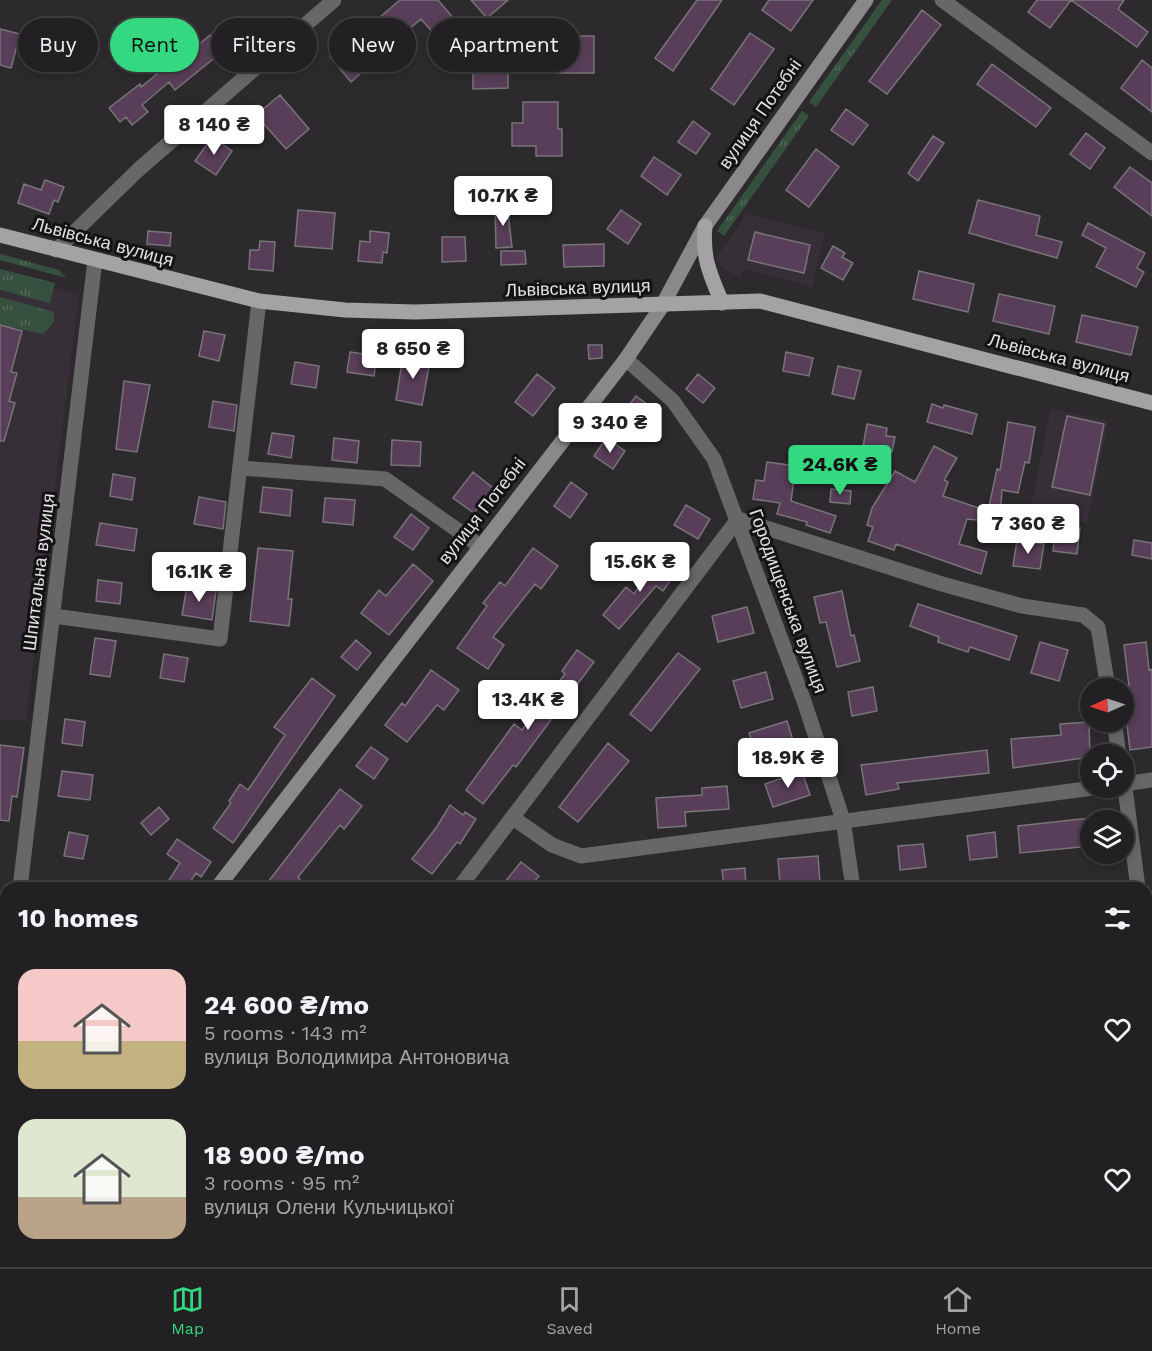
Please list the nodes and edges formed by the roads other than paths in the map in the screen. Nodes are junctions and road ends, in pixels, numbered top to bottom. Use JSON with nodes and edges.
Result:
{"nodes":[{"id":1,"x":334,"y":0,"type":"edge"},
{"id":2,"x":867,"y":0,"type":"edge"},
{"id":3,"x":942,"y":0,"type":"edge"},
{"id":4,"x":1152,"y":153,"type":"edge"},
{"id":5,"x":705,"y":226,"type":"junction"},
{"id":6,"x":0,"y":235,"type":"edge"},
{"id":7,"x":56,"y":250,"type":"junction"},
{"id":8,"x":95,"y":260,"type":"junction"},
{"id":9,"x":259,"y":302,"type":"junction"},
{"id":10,"x":722,"y":303,"type":"junction"},
{"id":11,"x":662,"y":306,"type":"junction"},
{"id":12,"x":626,"y":359,"type":"junction"},
{"id":13,"x":1152,"y":403,"type":"edge"},
{"id":14,"x":241,"y":468,"type":"junction"},
{"id":15,"x":738,"y":519,"type":"junction"},
{"id":16,"x":480,"y":546,"type":"junction"},
{"id":17,"x":54,"y":616,"type":"junction"},
{"id":18,"x":1106,"y":678,"type":"edge"},
{"id":19,"x":1152,"y":780,"type":"edge"},
{"id":20,"x":1134,"y":781,"type":"edge"},
{"id":21,"x":1080,"y":790,"type":"edge"},
{"id":22,"x":1126,"y":798,"type":"edge"},
{"id":23,"x":513,"y":818,"type":"junction"},
{"id":24,"x":843,"y":820,"type":"junction"},
{"id":25,"x":21,"y":882,"type":"edge"},
{"id":26,"x":222,"y":882,"type":"edge"},
{"id":27,"x":464,"y":882,"type":"edge"},
{"id":28,"x":852,"y":882,"type":"edge"},
{"id":29,"x":1137,"y":882,"type":"edge"}],
"edges":[{"from":1,"to":7,"type":"street"},
{"from":2,"to":5,"type":"street","name":"вулиця Потебні"},
{"from":3,"to":4,"type":"street"},
{"from":5,"to":10,"type":"main road"},
{"from":5,"to":11,"type":"street","name":"вулиця Потебні"},
{"from":6,"to":7,"type":"main road","name":"Львівська вулиця"},
{"from":7,"to":8,"type":"main road","name":"Львівська вулиця"},
{"from":8,"to":9,"type":"main road","name":"Львівська вулиця"},
{"from":8,"to":17,"type":"street","name":"Шпитальна вулиця"},
{"from":9,"to":11,"type":"main road","name":"Львівська вулиця"},
{"from":9,"to":14,"type":"street"},
{"from":10,"to":11,"type":"main road","name":"Львівська вулиця"},
{"from":10,"to":13,"type":"main road","name":"Львівська вулиця"},
{"from":11,"to":12,"type":"street","name":"вулиця Потебні"},
{"from":12,"to":15,"type":"street","name":"Городищенська вулиця"},
{"from":12,"to":16,"type":"street","name":"вулиця Потебні"},
{"from":14,"to":16,"type":"street"},
{"from":14,"to":17,"type":"street"},
{"from":15,"to":18,"type":"street"},
{"from":15,"to":23,"type":"street"},
{"from":15,"to":24,"type":"street","name":"Городищенська вулиця"},
{"from":16,"to":26,"type":"street","name":"вулиця Потебні"},
{"from":17,"to":25,"type":"street","name":"Шпитальна вулиця"},
{"from":19,"to":20,"type":"street"},
{"from":21,"to":24,"type":"street"},
{"from":22,"to":29,"type":"street"},
{"from":23,"to":24,"type":"street"},
{"from":23,"to":27,"type":"street"},
{"from":24,"to":28,"type":"street","name":"Городищенська вулиця"}]}
